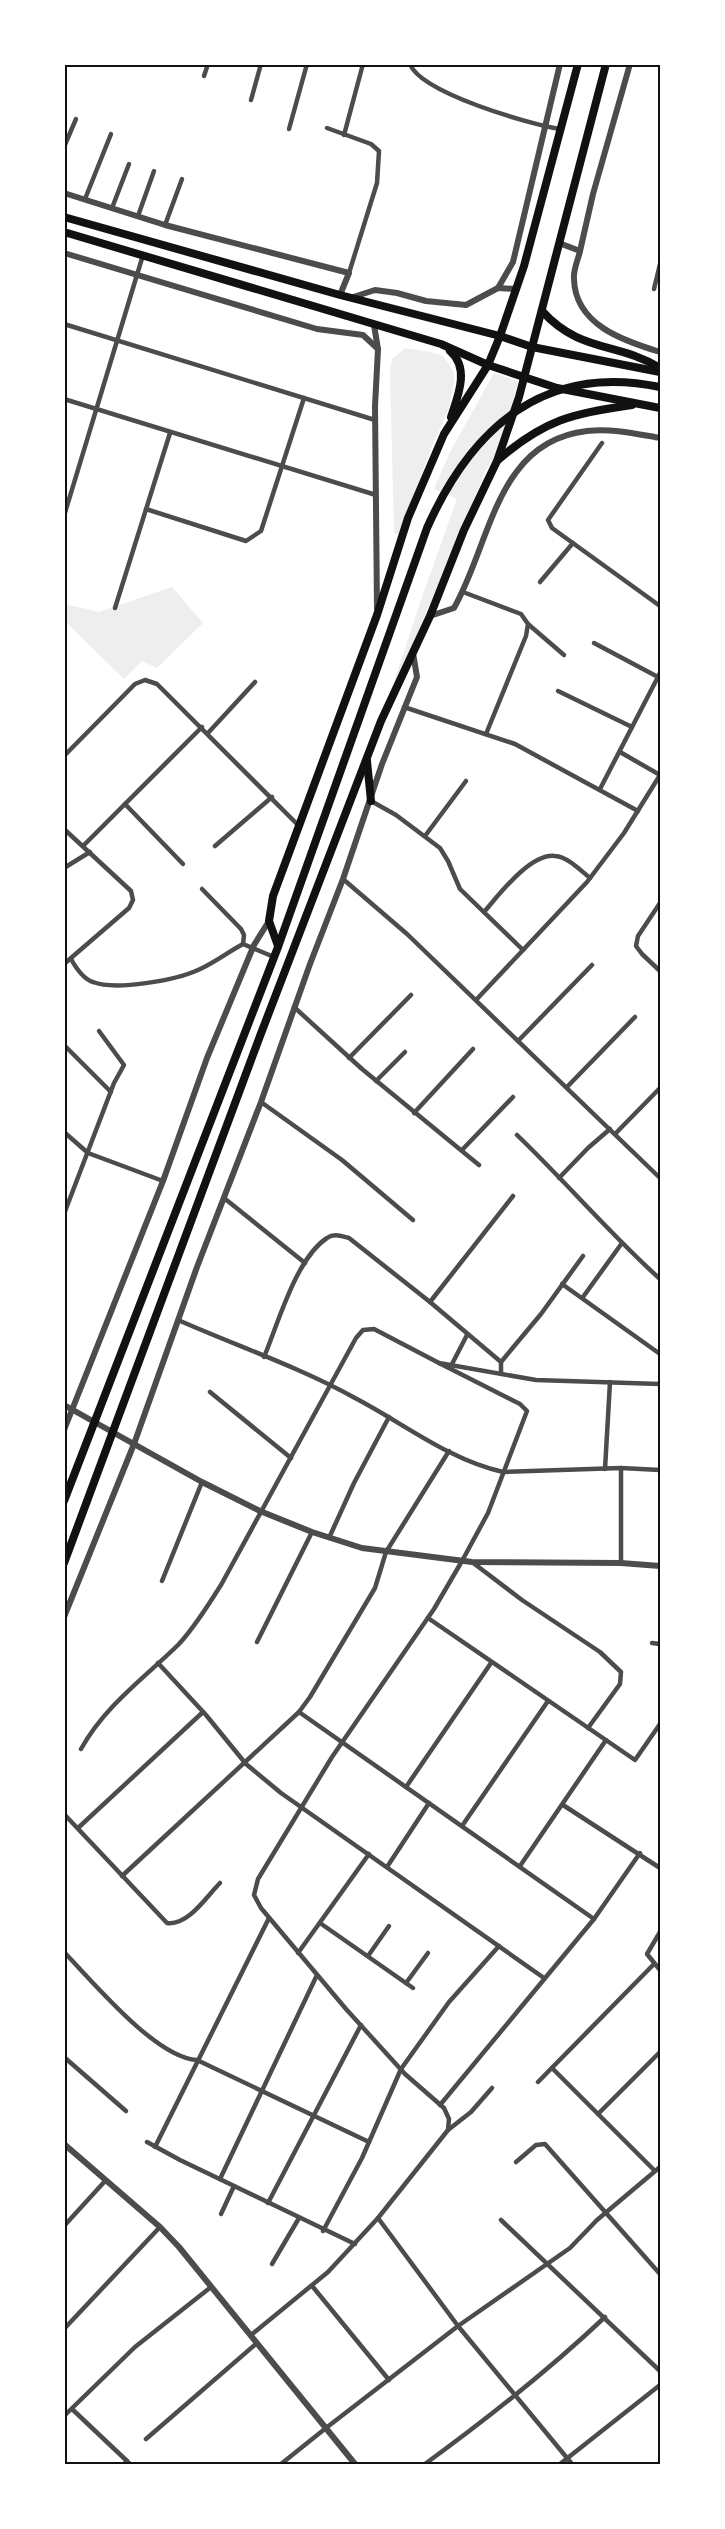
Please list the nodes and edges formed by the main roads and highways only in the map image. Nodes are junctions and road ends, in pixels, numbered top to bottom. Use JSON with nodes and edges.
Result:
{"nodes":[{"id":1,"x":578,"y":64,"type":"edge"},
{"id":2,"x":606,"y":64,"type":"edge"},
{"id":3,"x":64,"y":217,"type":"edge"},
{"id":4,"x":64,"y":232,"type":"edge"},
{"id":5,"x":542,"y":311,"type":"junction"},
{"id":6,"x":500,"y":336,"type":"junction"},
{"id":7,"x":441,"y":344,"type":"junction"},
{"id":8,"x":532,"y":347,"type":"junction"},
{"id":9,"x":488,"y":365,"type":"junction"},
{"id":10,"x":660,"y":370,"type":"edge"},
{"id":11,"x":524,"y":378,"type":"junction"},
{"id":12,"x":660,"y":387,"type":"edge"},
{"id":13,"x":639,"y":404,"type":"junction"},
{"id":14,"x":660,"y":408,"type":"edge"},
{"id":15,"x":444,"y":434,"type":"junction"},
{"id":16,"x":497,"y":461,"type":"junction"},
{"id":17,"x":367,"y":758,"type":"junction"},
{"id":18,"x":371,"y":801,"type":"road end"},
{"id":19,"x":278,"y":947,"type":"junction"},
{"id":20,"x":64,"y":1500,"type":"edge"},
{"id":21,"x":64,"y":1563,"type":"edge"}],
"edges":[{"from":1,"to":6,"type":"highway"},
{"from":2,"to":5,"type":"highway"},
{"from":3,"to":6,"type":"highway"},
{"from":4,"to":7,"type":"highway"},
{"from":5,"to":8,"type":"highway"},
{"from":5,"to":10,"type":"highway"},
{"from":6,"to":8,"type":"highway"},
{"from":6,"to":9,"type":"highway"},
{"from":7,"to":9,"type":"highway"},
{"from":7,"to":15,"type":"highway"},
{"from":8,"to":10,"type":"highway"},
{"from":8,"to":11,"type":"highway"},
{"from":9,"to":11,"type":"highway"},
{"from":9,"to":15,"type":"highway"},
{"from":11,"to":13,"type":"highway"},
{"from":11,"to":16,"type":"highway"},
{"from":12,"to":19,"type":"highway"},
{"from":13,"to":14,"type":"highway"},
{"from":13,"to":16,"type":"highway"},
{"from":15,"to":19,"type":"highway"},
{"from":16,"to":17,"type":"highway"},
{"from":17,"to":18,"type":"highway"},
{"from":17,"to":21,"type":"highway"},
{"from":19,"to":20,"type":"highway"}]}
